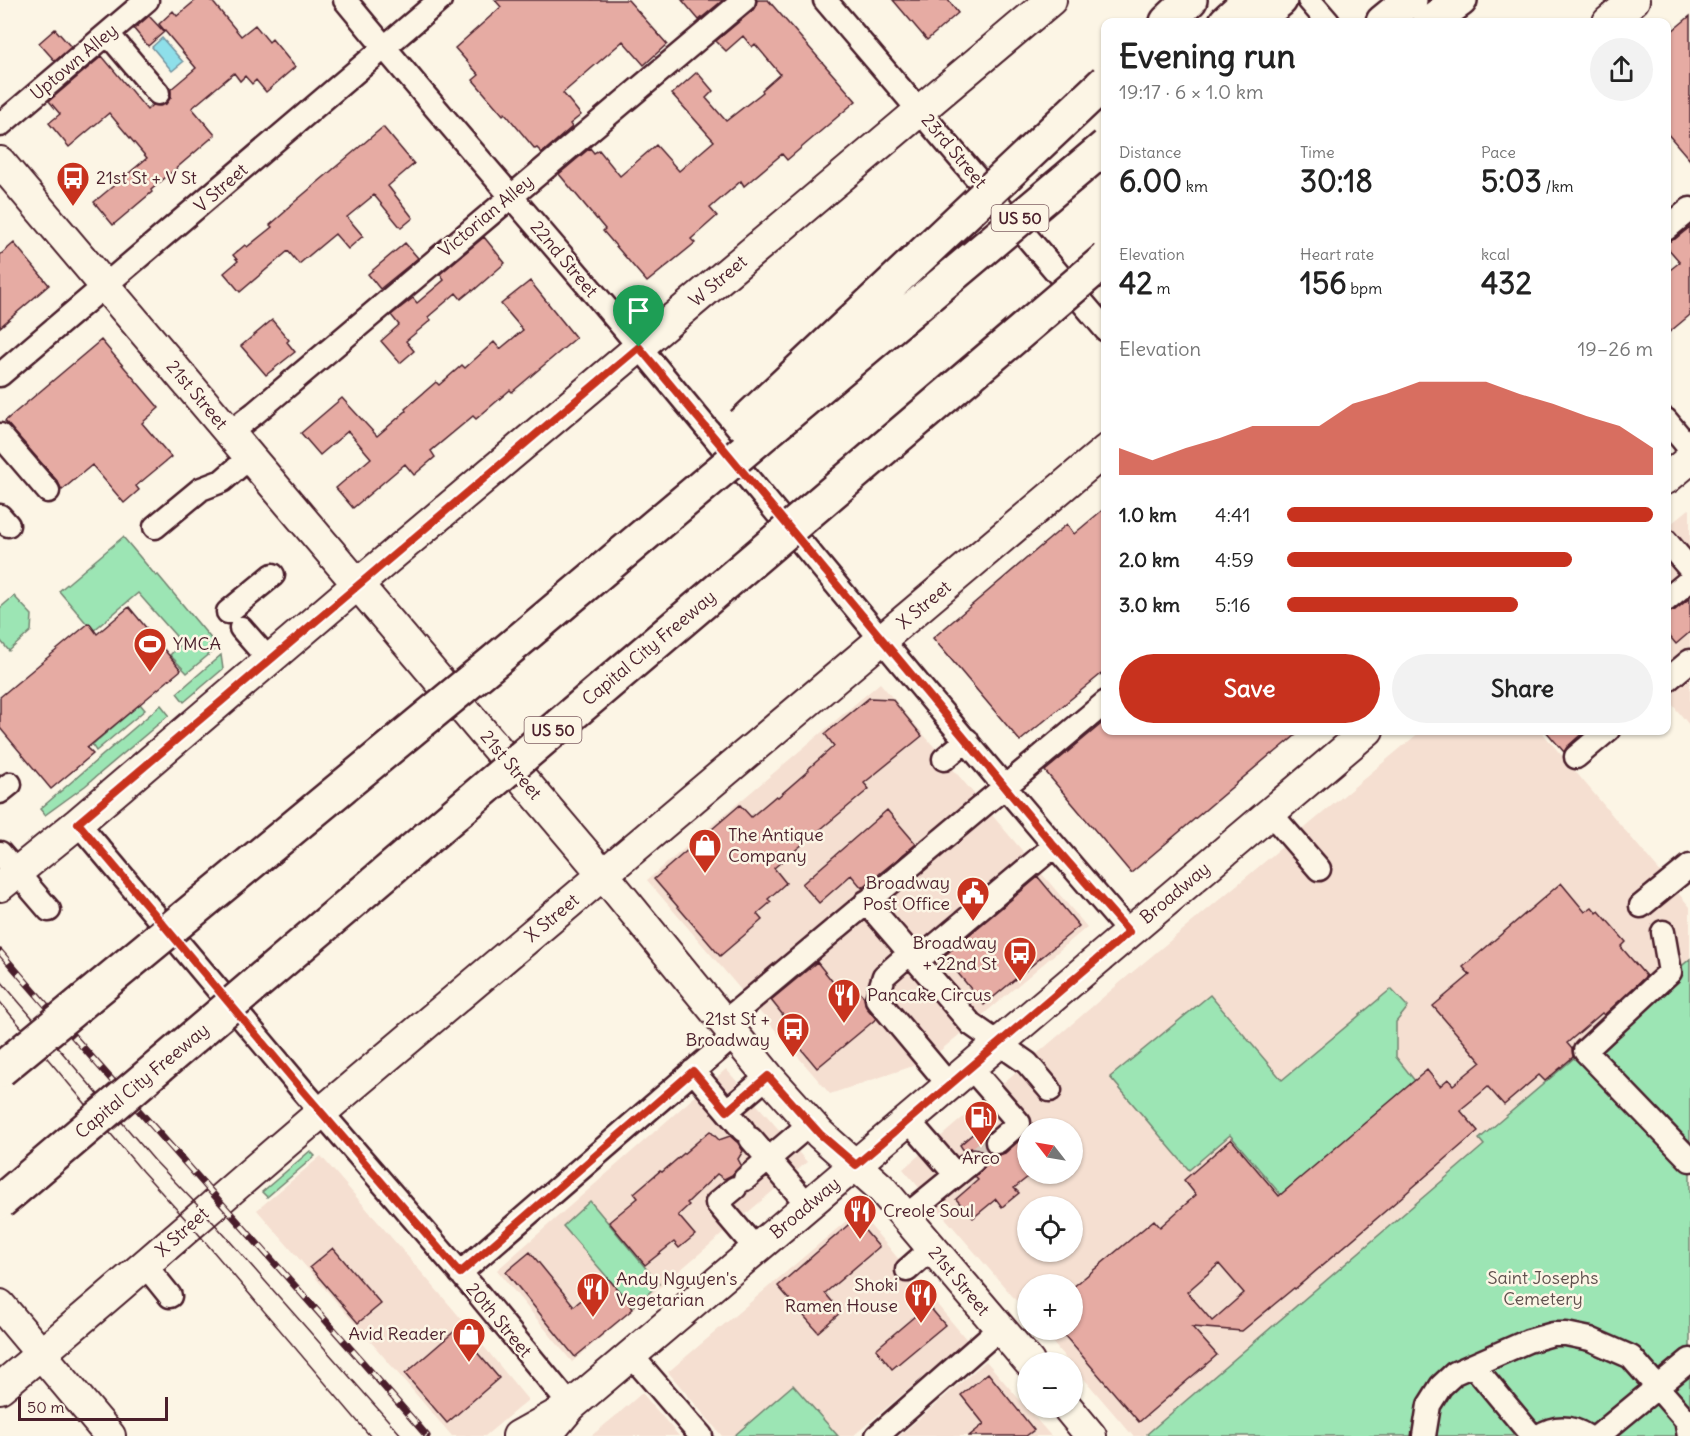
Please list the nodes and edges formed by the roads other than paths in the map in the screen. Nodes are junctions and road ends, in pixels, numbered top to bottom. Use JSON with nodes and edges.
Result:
{"nodes":[{"id":1,"x":147,"y":0,"type":"edge"},
{"id":2,"x":345,"y":0,"type":"edge"},
{"id":3,"x":441,"y":0,"type":"edge"},
{"id":4,"x":744,"y":0,"type":"edge"},
{"id":5,"x":825,"y":0,"type":"edge"},
{"id":6,"x":1051,"y":0,"type":"edge"},
{"id":7,"x":1191,"y":0,"type":"edge"},
{"id":8,"x":1250,"y":0,"type":"edge"},
{"id":9,"x":1280,"y":0,"type":"edge"},
{"id":10,"x":1309,"y":0,"type":"edge"},
{"id":11,"x":1460,"y":0,"type":"edge"},
{"id":12,"x":1634,"y":0,"type":"edge"},
{"id":13,"x":1171,"y":18,"type":"edge"},
{"id":14,"x":1230,"y":18,"type":"edge"},
{"id":15,"x":1258,"y":18,"type":"edge"},
{"id":16,"x":1325,"y":18,"type":"edge"},
{"id":17,"x":1435,"y":18,"type":"edge"},
{"id":18,"x":1613,"y":18,"type":"edge"},
{"id":19,"x":108,"y":33,"type":"junction"},
{"id":20,"x":385,"y":47,"type":"junction"},
{"id":21,"x":1101,"y":86,"type":"edge"},
{"id":22,"x":158,"y":93,"type":"dead end"},
{"id":23,"x":920,"y":111,"type":"junction"},
{"id":24,"x":0,"y":125,"type":"edge"},
{"id":25,"x":1101,"y":138,"type":"edge"},
{"id":26,"x":1101,"y":150,"type":"edge"},
{"id":27,"x":0,"y":162,"type":"edge"},
{"id":28,"x":511,"y":196,"type":"junction"},
{"id":29,"x":1690,"y":209,"type":"edge"},
{"id":30,"x":1671,"y":225,"type":"edge"},
{"id":31,"x":1101,"y":263,"type":"edge"},
{"id":32,"x":105,"y":286,"type":"junction"},
{"id":33,"x":935,"y":289,"type":"junction"},
{"id":34,"x":1101,"y":324,"type":"edge"},
{"id":35,"x":639,"y":347,"type":"junction"},
{"id":36,"x":0,"y":375,"type":"edge"},
{"id":37,"x":1671,"y":426,"type":"edge"},
{"id":38,"x":229,"y":433,"type":"junction"},
{"id":39,"x":0,"y":435,"type":"edge"},
{"id":40,"x":1690,"y":449,"type":"edge"},
{"id":41,"x":1101,"y":454,"type":"edge"},
{"id":42,"x":249,"y":457,"type":"junction"},
{"id":43,"x":1690,"y":459,"type":"edge"},
{"id":44,"x":1671,"y":475,"type":"edge"},
{"id":45,"x":48,"y":490,"type":"dead end"},
{"id":46,"x":155,"y":527,"type":"dead end"},
{"id":47,"x":1671,"y":547,"type":"edge"},
{"id":48,"x":1690,"y":569,"type":"edge"},
{"id":49,"x":273,"y":575,"type":"dead end"},
{"id":50,"x":1690,"y":580,"type":"edge"},
{"id":51,"x":358,"y":584,"type":"junction"},
{"id":52,"x":1671,"y":596,"type":"edge"},
{"id":53,"x":882,"y":640,"type":"junction"},
{"id":54,"x":269,"y":660,"type":"junction"},
{"id":55,"x":1690,"y":661,"type":"edge"},
{"id":56,"x":490,"y":665,"type":"junction"},
{"id":57,"x":1671,"y":677,"type":"edge"},
{"id":58,"x":1101,"y":706,"type":"edge"},
{"id":59,"x":1362,"y":735,"type":"edge"},
{"id":60,"x":1602,"y":735,"type":"edge"},
{"id":61,"x":966,"y":740,"type":"junction"},
{"id":62,"x":1576,"y":758,"type":"dead end"},
{"id":63,"x":944,"y":759,"type":"dead end"},
{"id":64,"x":1006,"y":787,"type":"junction"},
{"id":65,"x":1271,"y":814,"type":"junction"},
{"id":66,"x":78,"y":823,"type":"junction"},
{"id":67,"x":1054,"y":846,"type":"junction"},
{"id":68,"x":1690,"y":866,"type":"edge"},
{"id":69,"x":1319,"y":869,"type":"dead end"},
{"id":70,"x":6,"y":871,"type":"edge"},
{"id":71,"x":603,"y":874,"type":"junction"},
{"id":72,"x":866,"y":902,"type":"junction"},
{"id":73,"x":1641,"y":906,"type":"dead end"},
{"id":74,"x":49,"y":910,"type":"dead end"},
{"id":75,"x":1129,"y":932,"type":"junction"},
{"id":76,"x":1663,"y":932,"type":"dead end"},
{"id":77,"x":914,"y":957,"type":"junction"},
{"id":78,"x":729,"y":1029,"type":"junction"},
{"id":79,"x":998,"y":1043,"type":"junction"},
{"id":80,"x":0,"y":1070,"type":"edge"},
{"id":81,"x":693,"y":1071,"type":"junction"},
{"id":82,"x":768,"y":1076,"type":"junction"},
{"id":83,"x":960,"y":1077,"type":"junction"},
{"id":84,"x":1050,"y":1090,"type":"dead end"},
{"id":85,"x":727,"y":1111,"type":"junction"},
{"id":86,"x":321,"y":1112,"type":"junction"},
{"id":87,"x":908,"y":1120,"type":"junction"},
{"id":88,"x":811,"y":1123,"type":"junction"},
{"id":89,"x":997,"y":1142,"type":"tunnel mouth"},
{"id":90,"x":768,"y":1160,"type":"junction"},
{"id":91,"x":1690,"y":1160,"type":"edge"},
{"id":92,"x":856,"y":1165,"type":"junction"},
{"id":93,"x":0,"y":1202,"type":"edge"},
{"id":94,"x":808,"y":1205,"type":"junction"},
{"id":95,"x":906,"y":1216,"type":"junction"},
{"id":96,"x":756,"y":1248,"type":"junction"},
{"id":97,"x":932,"y":1248,"type":"junction"},
{"id":98,"x":145,"y":1266,"type":"junction"},
{"id":99,"x":907,"y":1270,"type":"dead end"},
{"id":100,"x":460,"y":1273,"type":"junction"},
{"id":101,"x":170,"y":1296,"type":"dead end"},
{"id":102,"x":0,"y":1305,"type":"edge"},
{"id":103,"x":1000,"y":1328,"type":"junction"},
{"id":104,"x":1020,"y":1352,"type":"edge"},
{"id":105,"x":41,"y":1354,"type":"junction"},
{"id":106,"x":632,"y":1354,"type":"junction"},
{"id":107,"x":1690,"y":1360,"type":"edge"},
{"id":108,"x":1473,"y":1365,"type":"junction"},
{"id":109,"x":0,"y":1388,"type":"edge"},
{"id":110,"x":1658,"y":1388,"type":"junction"},
{"id":111,"x":571,"y":1406,"type":"junction"},
{"id":112,"x":1076,"y":1418,"type":"edge"},
{"id":113,"x":883,"y":1434,"type":"edge"},
{"id":114,"x":110,"y":1436,"type":"edge"},
{"id":115,"x":518,"y":1436,"type":"edge"},
{"id":116,"x":546,"y":1436,"type":"edge"},
{"id":117,"x":701,"y":1436,"type":"edge"},
{"id":118,"x":1091,"y":1436,"type":"edge"},
{"id":119,"x":1424,"y":1436,"type":"edge"},
{"id":120,"x":1532,"y":1436,"type":"edge"},
{"id":121,"x":1539,"y":1436,"type":"edge"},
{"id":122,"x":1586,"y":1436,"type":"edge"},
{"id":123,"x":1598,"y":1436,"type":"edge"},
{"id":124,"x":1689,"y":1436,"type":"edge"}],
"edges":[{"from":1,"to":19,"type":"street","name":"Uptown Alley"},
{"from":2,"to":20,"type":"street","name":"22nd Street"},
{"from":3,"to":20,"type":"street","name":"V Street"},
{"from":4,"to":28,"type":"street","name":"Victorian Alley"},
{"from":5,"to":23,"type":"street","name":"23rd Street"},
{"from":6,"to":23,"type":"main road","name":"W Street"},
{"from":7,"to":13,"type":"highway"},
{"from":8,"to":14,"type":"highway"},
{"from":9,"to":15,"type":"highway"},
{"from":10,"to":16,"type":"street"},
{"from":11,"to":17,"type":"highway"},
{"from":12,"to":18,"type":"main road"},
{"from":19,"to":22,"type":"street"},
{"from":19,"to":24,"type":"street","name":"Uptown Alley"},
{"from":20,"to":28,"type":"street","name":"22nd Street"},
{"from":20,"to":32,"type":"street","name":"V Street"},
{"from":21,"to":56,"type":"highway","bridge":true},
{"from":23,"to":34,"type":"street","name":"23rd Street"},
{"from":23,"to":35,"type":"main road","name":"W Street"},
{"from":25,"to":33,"type":"highway","bridge":true},
{"from":26,"to":33,"type":"highway","number":"US 50","bridge":true},
{"from":27,"to":32,"type":"main road","name":"21st Street"},
{"from":28,"to":35,"type":"street","name":"22nd Street"},
{"from":28,"to":38,"type":"street","name":"Victorian Alley"},
{"from":29,"to":30,"type":"street"},
{"from":31,"to":93,"type":"highway","name":"Capital City Freeway","number":"US 50","bridge":true},
{"from":32,"to":36,"type":"street","name":"V Street"},
{"from":32,"to":38,"type":"main road","name":"21st Street"},
{"from":33,"to":56,"type":"highway","number":"US 50","bridge":true},
{"from":35,"to":51,"type":"main road","name":"W Street"},
{"from":35,"to":53,"type":"street","name":"22nd Street"},
{"from":37,"to":40,"type":"street"},
{"from":38,"to":42,"type":"main road","name":"21st Street"},
{"from":39,"to":45,"type":"street"},
{"from":41,"to":53,"type":"main road","name":"X Street"},
{"from":42,"to":46,"type":"street"},
{"from":42,"to":51,"type":"main road","name":"21st Street"},
{"from":43,"to":44,"type":"main road"},
{"from":47,"to":48,"type":"street"},
{"from":49,"to":54,"type":"street"},
{"from":50,"to":52,"type":"street"},
{"from":51,"to":54,"type":"main road","name":"W Street"},
{"from":51,"to":71,"type":"main road","name":"21st Street"},
{"from":53,"to":61,"type":"street","name":"22nd Street"},
{"from":53,"to":71,"type":"main road","name":"X Street"},
{"from":54,"to":66,"type":"main road","name":"W Street"},
{"from":55,"to":57,"type":"street"},
{"from":56,"to":80,"type":"highway","bridge":true},
{"from":58,"to":64,"type":"street"},
{"from":59,"to":65,"type":"main road","name":"Broadway"},
{"from":60,"to":62,"type":"street"},
{"from":61,"to":63,"type":"street"},
{"from":61,"to":64,"type":"street","name":"22nd Street"},
{"from":64,"to":67,"type":"street","name":"22nd Street"},
{"from":64,"to":72,"type":"street"},
{"from":65,"to":69,"type":"street"},
{"from":65,"to":75,"type":"main road","name":"Broadway"},
{"from":66,"to":70,"type":"main road","name":"W Street"},
{"from":66,"to":86,"type":"street","name":"20th Street"},
{"from":67,"to":75,"type":"street","name":"22nd Street"},
{"from":67,"to":77,"type":"street"},
{"from":68,"to":73,"type":"street"},
{"from":70,"to":74,"type":"street"},
{"from":71,"to":78,"type":"main road","name":"21st Street"},
{"from":71,"to":86,"type":"main road","name":"X Street"},
{"from":72,"to":77,"type":"street"},
{"from":72,"to":78,"type":"street"},
{"from":75,"to":79,"type":"main road","name":"Broadway"},
{"from":76,"to":91,"type":"street"},
{"from":77,"to":79,"type":"street"},
{"from":77,"to":83,"type":"street"},
{"from":78,"to":81,"type":"street"},
{"from":78,"to":82,"type":"main road","name":"21st Street"},
{"from":79,"to":83,"type":"main road","name":"Broadway"},
{"from":79,"to":84,"type":"street"},
{"from":81,"to":85,"type":"street"},
{"from":81,"to":100,"type":"street"},
{"from":82,"to":85,"type":"street"},
{"from":82,"to":88,"type":"main road","name":"21st Street"},
{"from":83,"to":87,"type":"main road","name":"Broadway"},
{"from":83,"to":89,"type":"street"},
{"from":85,"to":90,"type":"street"},
{"from":86,"to":98,"type":"main road","name":"X Street"},
{"from":86,"to":100,"type":"street","name":"20th Street"},
{"from":87,"to":92,"type":"main road","name":"Broadway"},
{"from":87,"to":95,"type":"street"},
{"from":88,"to":90,"type":"street"},
{"from":88,"to":92,"type":"main road","name":"21st Street"},
{"from":90,"to":94,"type":"street"},
{"from":90,"to":96,"type":"street"},
{"from":92,"to":94,"type":"main road","name":"Broadway"},
{"from":92,"to":95,"type":"main road","name":"21st Street"},
{"from":94,"to":96,"type":"main road","name":"Broadway"},
{"from":95,"to":97,"type":"main road","name":"21st Street"},
{"from":96,"to":106,"type":"main road","name":"Broadway"},
{"from":97,"to":99,"type":"street"},
{"from":97,"to":103,"type":"main road","name":"21st Street"},
{"from":98,"to":101,"type":"street"},
{"from":98,"to":105,"type":"main road","name":"X Street"},
{"from":100,"to":111,"type":"street","name":"20th Street"},
{"from":102,"to":105,"type":"main road"},
{"from":103,"to":104,"type":"main road","name":"21st Street"},
{"from":103,"to":113,"type":"street"},
{"from":105,"to":109,"type":"main road","name":"X Street"},
{"from":105,"to":114,"type":"main road"},
{"from":106,"to":111,"type":"main road","name":"Broadway"},
{"from":106,"to":117,"type":"street"},
{"from":107,"to":110,"type":"street"},
{"from":108,"to":110,"type":"street"},
{"from":108,"to":119,"type":"street"},
{"from":108,"to":120,"type":"street"},
{"from":110,"to":123,"type":"street"},
{"from":110,"to":124,"type":"street"},
{"from":111,"to":115,"type":"main road","name":"Broadway"},
{"from":111,"to":116,"type":"main road","name":"Broadway"},
{"from":112,"to":118,"type":"main road"},
{"from":121,"to":122,"type":"street"}]}
